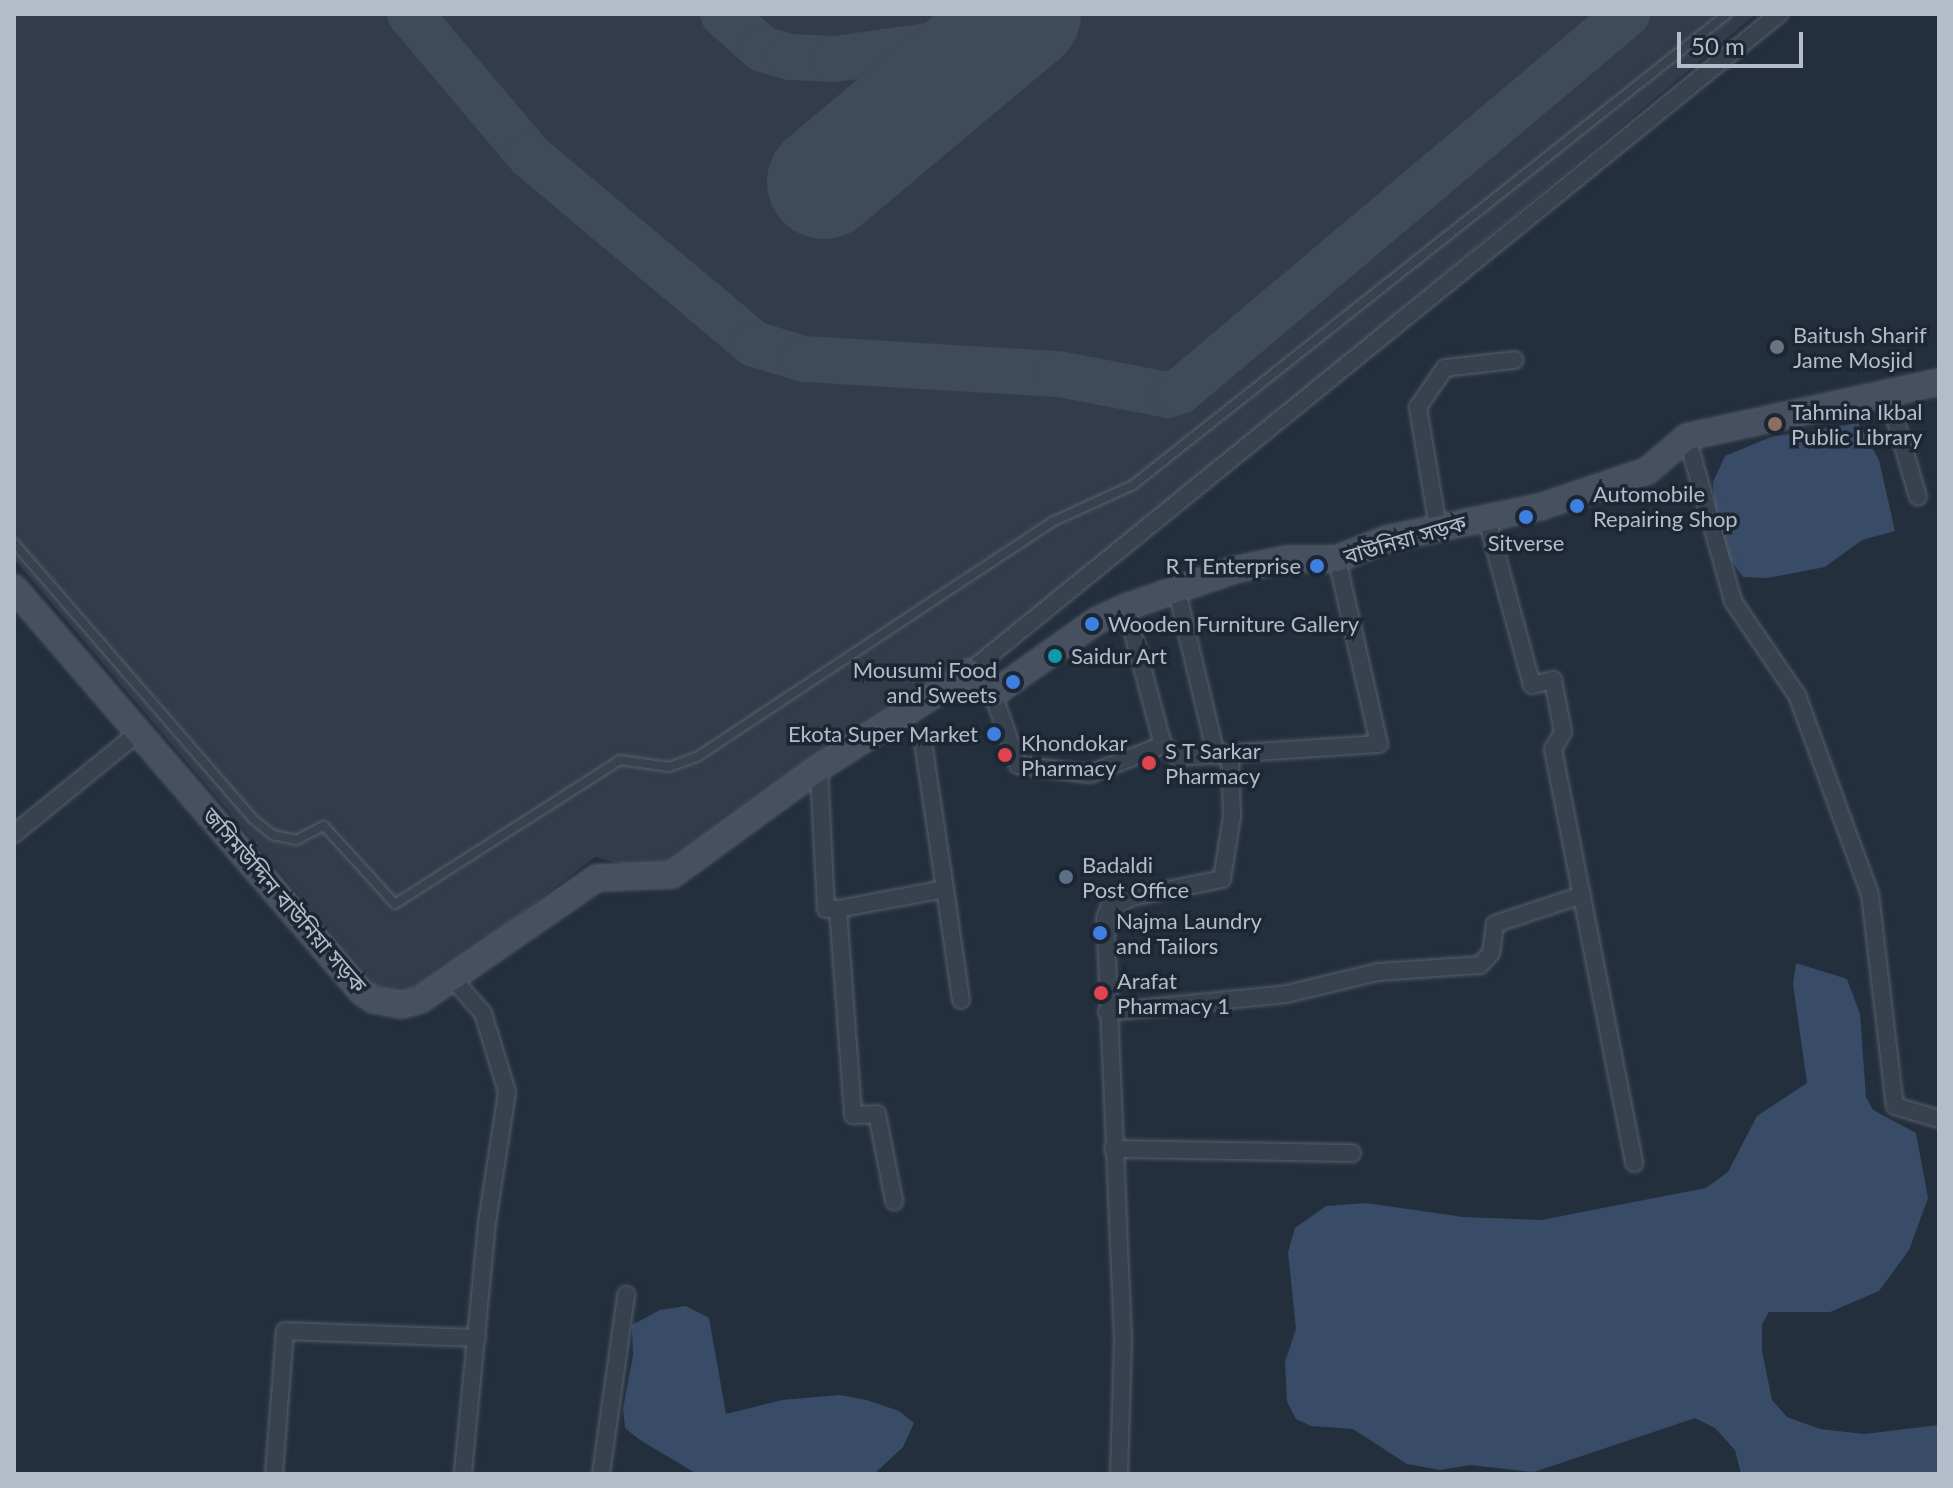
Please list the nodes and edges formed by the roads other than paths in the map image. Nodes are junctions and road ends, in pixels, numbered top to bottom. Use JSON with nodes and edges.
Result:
{"nodes":[{"id":1,"x":1727,"y":14,"type":"edge"},
{"id":2,"x":1779,"y":14,"type":"edge"},
{"id":3,"x":1515,"y":360,"type":"dead end"},
{"id":4,"x":1939,"y":382,"type":"edge"},
{"id":5,"x":1887,"y":391,"type":"junction"},
{"id":6,"x":1687,"y":437,"type":"junction"},
{"id":7,"x":1918,"y":497,"type":"dead end"},
{"id":8,"x":1486,"y":516,"type":"junction"},
{"id":9,"x":1438,"y":527,"type":"junction"},
{"id":10,"x":14,"y":543,"type":"edge"},
{"id":11,"x":1337,"y":559,"type":"junction"},
{"id":12,"x":14,"y":588,"type":"edge"},
{"id":13,"x":1177,"y":591,"type":"junction"},
{"id":14,"x":1126,"y":607,"type":"junction"},
{"id":15,"x":969,"y":672,"type":"junction"},
{"id":16,"x":993,"y":694,"type":"junction"},
{"id":17,"x":139,"y":732,"type":"junction"},
{"id":18,"x":1163,"y":745,"type":"junction"},
{"id":19,"x":924,"y":749,"type":"dead end"},
{"id":20,"x":1223,"y":754,"type":"junction"},
{"id":21,"x":819,"y":768,"type":"junction"},
{"id":22,"x":14,"y":834,"type":"edge"},
{"id":23,"x":945,"y":889,"type":"junction"},
{"id":24,"x":1582,"y":895,"type":"junction"},
{"id":25,"x":838,"y":909,"type":"junction"},
{"id":26,"x":452,"y":978,"type":"junction"},
{"id":27,"x":961,"y":1000,"type":"dead end"},
{"id":28,"x":1107,"y":1012,"type":"junction"},
{"id":29,"x":1939,"y":1119,"type":"edge"},
{"id":30,"x":1113,"y":1149,"type":"junction"},
{"id":31,"x":1352,"y":1153,"type":"dead end"},
{"id":32,"x":1634,"y":1163,"type":"dead end"},
{"id":33,"x":894,"y":1201,"type":"dead end"},
{"id":34,"x":626,"y":1295,"type":"dead end"},
{"id":35,"x":477,"y":1338,"type":"junction"},
{"id":36,"x":274,"y":1474,"type":"edge"},
{"id":37,"x":463,"y":1474,"type":"edge"},
{"id":38,"x":601,"y":1474,"type":"edge"},
{"id":39,"x":1119,"y":1474,"type":"edge"}],
"edges":[{"from":1,"to":10,"type":"lane"},
{"from":2,"to":15,"type":"street"},
{"from":3,"to":9,"type":"street"},
{"from":4,"to":5,"type":"street","name":"বাউনিয়া সড়ক"},
{"from":5,"to":6,"type":"street","name":"বাউনিয়া সড়ক"},
{"from":5,"to":7,"type":"street"},
{"from":6,"to":8,"type":"street","name":"বাউনিয়া সড়ক"},
{"from":6,"to":29,"type":"street"},
{"from":8,"to":9,"type":"street","name":"বাউনিয়া সড়ক"},
{"from":8,"to":24,"type":"street"},
{"from":9,"to":11,"type":"street","name":"বাউনিয়া সড়ক"},
{"from":11,"to":13,"type":"street","name":"বাউনিয়া সড়ক"},
{"from":11,"to":20,"type":"street"},
{"from":12,"to":17,"type":"street","name":"জসিমউদ্দিন বাউনিয়া সড়ক"},
{"from":13,"to":14,"type":"street","name":"বাউনিয়া সড়ক"},
{"from":13,"to":20,"type":"street"},
{"from":14,"to":16,"type":"street","name":"বাউনিয়া সড়ক"},
{"from":14,"to":18,"type":"street"},
{"from":15,"to":16,"type":"street"},
{"from":15,"to":21,"type":"street"},
{"from":16,"to":18,"type":"street"},
{"from":17,"to":22,"type":"street"},
{"from":17,"to":26,"type":"street","name":"জসিমউদ্দিন বাউনিয়া সড়ক"},
{"from":18,"to":20,"type":"street"},
{"from":19,"to":23,"type":"street"},
{"from":20,"to":28,"type":"street"},
{"from":21,"to":25,"type":"street"},
{"from":21,"to":26,"type":"street","name":"জসিমউদ্দিন বাউনিয়া সড়ক"},
{"from":23,"to":25,"type":"street"},
{"from":23,"to":27,"type":"street"},
{"from":24,"to":28,"type":"street"},
{"from":24,"to":32,"type":"street"},
{"from":25,"to":33,"type":"street"},
{"from":26,"to":35,"type":"street"},
{"from":28,"to":30,"type":"street"},
{"from":30,"to":31,"type":"street"},
{"from":30,"to":39,"type":"street"},
{"from":34,"to":38,"type":"street"},
{"from":35,"to":36,"type":"street"},
{"from":35,"to":37,"type":"street"}]}
